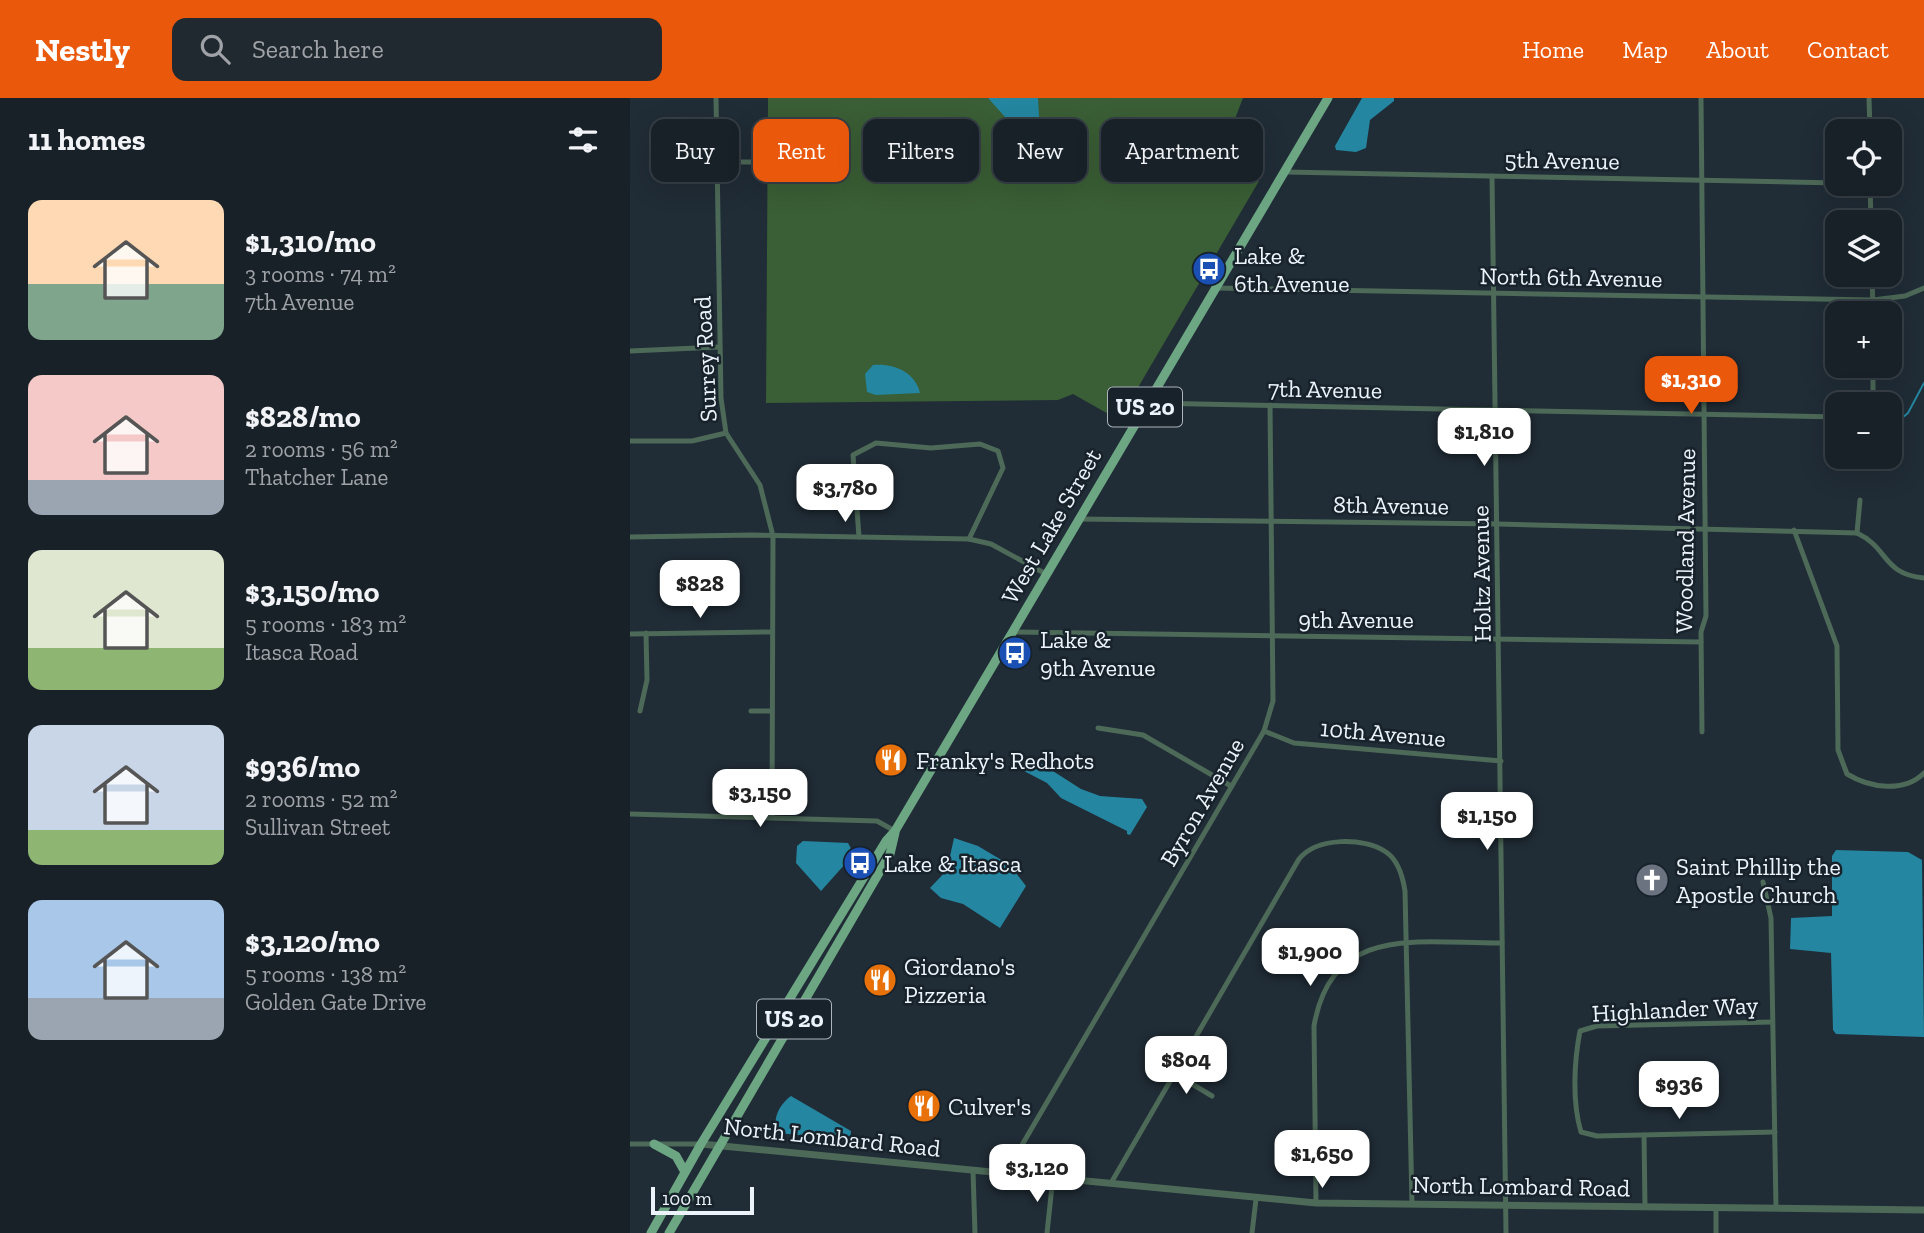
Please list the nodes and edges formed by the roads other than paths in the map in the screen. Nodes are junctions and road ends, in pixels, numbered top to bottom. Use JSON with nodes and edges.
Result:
{"nodes":[{"id":1,"x":716,"y":98,"type":"edge"},
{"id":2,"x":1328,"y":98,"type":"edge"},
{"id":3,"x":1701,"y":98,"type":"edge"},
{"id":4,"x":1869,"y":98,"type":"edge"},
{"id":5,"x":716,"y":119,"type":"edge"},
{"id":6,"x":1870,"y":119,"type":"edge"},
{"id":7,"x":1285,"y":172,"type":"junction"},
{"id":8,"x":1492,"y":176,"type":"junction"},
{"id":9,"x":1701,"y":180,"type":"junction"},
{"id":10,"x":717,"y":182,"type":"edge"},
{"id":11,"x":1825,"y":183,"type":"edge"},
{"id":12,"x":1872,"y":287,"type":"edge"},
{"id":13,"x":1215,"y":288,"type":"junction"},
{"id":14,"x":1924,"y":288,"type":"edge"},
{"id":15,"x":1494,"y":293,"type":"junction"},
{"id":16,"x":1702,"y":297,"type":"junction"},
{"id":17,"x":1872,"y":300,"type":"junction"},
{"id":18,"x":719,"y":348,"type":"junction"},
{"id":19,"x":630,"y":351,"type":"edge"},
{"id":20,"x":1148,"y":403,"type":"junction"},
{"id":21,"x":1270,"y":405,"type":"junction"},
{"id":22,"x":1496,"y":410,"type":"junction"},
{"id":23,"x":1704,"y":415,"type":"junction"},
{"id":24,"x":1825,"y":417,"type":"edge"},
{"id":25,"x":726,"y":433,"type":"junction"},
{"id":26,"x":630,"y":441,"type":"edge"},
{"id":27,"x":1860,"y":500,"type":"dead end"},
{"id":28,"x":1077,"y":519,"type":"junction"},
{"id":29,"x":1271,"y":521,"type":"junction"},
{"id":30,"x":1497,"y":524,"type":"junction"},
{"id":31,"x":1705,"y":528,"type":"junction"},
{"id":32,"x":1794,"y":530,"type":"junction"},
{"id":33,"x":1857,"y":533,"type":"junction"},
{"id":34,"x":772,"y":536,"type":"junction"},
{"id":35,"x":630,"y":537,"type":"edge"},
{"id":36,"x":859,"y":537,"type":"junction"},
{"id":37,"x":969,"y":539,"type":"junction"},
{"id":38,"x":1046,"y":574,"type":"junction"},
{"id":39,"x":1924,"y":578,"type":"edge"},
{"id":40,"x":770,"y":632,"type":"junction"},
{"id":41,"x":1011,"y":632,"type":"junction"},
{"id":42,"x":646,"y":633,"type":"junction"},
{"id":43,"x":630,"y":634,"type":"edge"},
{"id":44,"x":1273,"y":636,"type":"junction"},
{"id":45,"x":1499,"y":637,"type":"junction"},
{"id":46,"x":1701,"y":642,"type":"junction"},
{"id":47,"x":640,"y":711,"type":"dead end"},
{"id":48,"x":751,"y":711,"type":"dead end"},
{"id":49,"x":771,"y":711,"type":"junction"},
{"id":50,"x":1098,"y":728,"type":"dead end"},
{"id":51,"x":1264,"y":732,"type":"junction"},
{"id":52,"x":1702,"y":732,"type":"dead end"},
{"id":53,"x":1501,"y":761,"type":"junction"},
{"id":54,"x":1924,"y":773,"type":"edge"},
{"id":55,"x":1231,"y":786,"type":"junction"},
{"id":56,"x":630,"y":814,"type":"edge"},
{"id":57,"x":772,"y":816,"type":"junction"},
{"id":58,"x":895,"y":831,"type":"junction"},
{"id":59,"x":1763,"y":882,"type":"dead end"},
{"id":60,"x":1502,"y":943,"type":"junction"},
{"id":61,"x":1406,"y":944,"type":"junction"},
{"id":62,"x":1772,"y":1022,"type":"junction"},
{"id":63,"x":1174,"y":1073,"type":"junction"},
{"id":64,"x":1212,"y":1096,"type":"dead end"},
{"id":65,"x":1775,"y":1132,"type":"junction"},
{"id":66,"x":1644,"y":1135,"type":"junction"},
{"id":67,"x":721,"y":1143,"type":"junction"},
{"id":68,"x":630,"y":1144,"type":"edge"},
{"id":69,"x":654,"y":1144,"type":"junction"},
{"id":70,"x":701,"y":1144,"type":"junction"},
{"id":71,"x":973,"y":1171,"type":"junction"},
{"id":72,"x":685,"y":1172,"type":"junction"},
{"id":73,"x":1005,"y":1174,"type":"junction"},
{"id":74,"x":1053,"y":1177,"type":"junction"},
{"id":75,"x":1110,"y":1184,"type":"junction"},
{"id":76,"x":1256,"y":1199,"type":"junction"},
{"id":77,"x":1316,"y":1203,"type":"junction"},
{"id":78,"x":1412,"y":1204,"type":"junction"},
{"id":79,"x":1507,"y":1204,"type":"junction"},
{"id":80,"x":1645,"y":1207,"type":"junction"},
{"id":81,"x":1716,"y":1208,"type":"junction"},
{"id":82,"x":1776,"y":1208,"type":"junction"},
{"id":83,"x":1924,"y":1210,"type":"edge"},
{"id":84,"x":651,"y":1233,"type":"edge"},
{"id":85,"x":669,"y":1233,"type":"edge"},
{"id":86,"x":975,"y":1233,"type":"edge"},
{"id":87,"x":1047,"y":1233,"type":"edge"},
{"id":88,"x":1252,"y":1233,"type":"edge"},
{"id":89,"x":1506,"y":1233,"type":"edge"},
{"id":90,"x":1716,"y":1233,"type":"edge"}],
"edges":[{"from":1,"to":5,"type":"street","name":"Surrey Road"},
{"from":2,"to":7,"type":"main road","name":"West Lake Street","number":"US 20"},
{"from":3,"to":9,"type":"street","name":"Woodland Avenue"},
{"from":4,"to":6,"type":"street"},
{"from":7,"to":8,"type":"street","name":"5th Avenue"},
{"from":7,"to":13,"type":"main road","name":"West Lake Street","number":"US 20"},
{"from":8,"to":9,"type":"street","name":"5th Avenue"},
{"from":8,"to":15,"type":"street","name":"Holtz Avenue"},
{"from":9,"to":11,"type":"street","name":"5th Avenue"},
{"from":9,"to":16,"type":"street","name":"Woodland Avenue"},
{"from":10,"to":18,"type":"street","name":"Surrey Road"},
{"from":12,"to":17,"type":"street"},
{"from":13,"to":15,"type":"street","name":"North 6th Avenue"},
{"from":13,"to":20,"type":"main road","name":"West Lake Street","number":"US 20"},
{"from":14,"to":17,"type":"street","name":"North 6th Avenue"},
{"from":15,"to":16,"type":"street","name":"North 6th Avenue"},
{"from":15,"to":22,"type":"street","name":"Holtz Avenue"},
{"from":16,"to":17,"type":"street","name":"North 6th Avenue"},
{"from":16,"to":23,"type":"street","name":"Woodland Avenue"},
{"from":18,"to":19,"type":"street"},
{"from":18,"to":25,"type":"street","name":"Surrey Road"},
{"from":20,"to":21,"type":"street","name":"7th Avenue"},
{"from":20,"to":28,"type":"main road","name":"West Lake Street","number":"US 20"},
{"from":21,"to":22,"type":"street","name":"7th Avenue"},
{"from":21,"to":29,"type":"street","name":"Byron Avenue"},
{"from":22,"to":23,"type":"street","name":"7th Avenue"},
{"from":22,"to":30,"type":"street","name":"Holtz Avenue"},
{"from":23,"to":24,"type":"street","name":"7th Avenue"},
{"from":23,"to":31,"type":"street","name":"Woodland Avenue"},
{"from":25,"to":26,"type":"street"},
{"from":25,"to":34,"type":"street","name":"Surrey Road"},
{"from":27,"to":33,"type":"street"},
{"from":28,"to":29,"type":"street","name":"8th Avenue"},
{"from":28,"to":38,"type":"main road","name":"West Lake Street","number":"US 20"},
{"from":29,"to":30,"type":"street","name":"8th Avenue"},
{"from":29,"to":44,"type":"street","name":"Byron Avenue"},
{"from":30,"to":31,"type":"street","name":"8th Avenue"},
{"from":30,"to":45,"type":"street","name":"Holtz Avenue"},
{"from":31,"to":32,"type":"street","name":"8th Avenue"},
{"from":31,"to":46,"type":"street","name":"Woodland Avenue"},
{"from":32,"to":33,"type":"street","name":"8th Avenue"},
{"from":32,"to":54,"type":"street"},
{"from":33,"to":39,"type":"street"},
{"from":34,"to":35,"type":"street"},
{"from":34,"to":36,"type":"street"},
{"from":34,"to":40,"type":"street","name":"Surrey Road"},
{"from":36,"to":37,"type":"street"},
{"from":36,"to":37,"type":"street"},
{"from":37,"to":38,"type":"street"},
{"from":38,"to":41,"type":"main road","name":"West Lake Street","number":"US 20"},
{"from":40,"to":42,"type":"street"},
{"from":40,"to":49,"type":"street","name":"Surrey Road"},
{"from":41,"to":44,"type":"street","name":"9th Avenue"},
{"from":41,"to":58,"type":"main road","name":"West Lake Street","number":"US 20"},
{"from":42,"to":43,"type":"street"},
{"from":42,"to":47,"type":"street"},
{"from":44,"to":45,"type":"street","name":"9th Avenue"},
{"from":44,"to":51,"type":"street","name":"Byron Avenue"},
{"from":45,"to":46,"type":"street","name":"9th Avenue"},
{"from":45,"to":53,"type":"street","name":"Holtz Avenue"},
{"from":46,"to":52,"type":"street","name":"Woodland Avenue"},
{"from":48,"to":49,"type":"street"},
{"from":49,"to":57,"type":"street","name":"Surrey Road"},
{"from":50,"to":55,"type":"street"},
{"from":51,"to":53,"type":"street","name":"10th Avenue"},
{"from":51,"to":55,"type":"street","name":"Byron Avenue"},
{"from":53,"to":60,"type":"street","name":"Holtz Avenue"},
{"from":55,"to":73,"type":"street","name":"Byron Avenue"},
{"from":56,"to":57,"type":"street"},
{"from":57,"to":58,"type":"street"},
{"from":58,"to":67,"type":"main road","name":"West Lake Street","number":"US 20"},
{"from":58,"to":70,"type":"main road","name":"West Lake Street","number":"US 20"},
{"from":59,"to":62,"type":"street"},
{"from":60,"to":61,"type":"street"},
{"from":60,"to":79,"type":"street"},
{"from":61,"to":63,"type":"street"},
{"from":61,"to":77,"type":"street"},
{"from":61,"to":78,"type":"street"},
{"from":62,"to":65,"type":"street"},
{"from":62,"to":66,"type":"street","name":"Highlander Way"},
{"from":63,"to":64,"type":"street"},
{"from":63,"to":75,"type":"street"},
{"from":65,"to":66,"type":"street"},
{"from":65,"to":82,"type":"street"},
{"from":66,"to":80,"type":"street"},
{"from":67,"to":70,"type":"street","name":"North Lombard Road"},
{"from":67,"to":71,"type":"street","name":"North Lombard Road"},
{"from":67,"to":85,"type":"main road","name":"West Lake Street","number":"US 20"},
{"from":68,"to":69,"type":"street"},
{"from":69,"to":70,"type":"street"},
{"from":69,"to":72,"type":"main road"},
{"from":70,"to":72,"type":"main road","name":"West Lake Street","number":"US 20"},
{"from":71,"to":73,"type":"street","name":"North Lombard Road"},
{"from":71,"to":86,"type":"street"},
{"from":72,"to":84,"type":"main road","name":"West Lake Street","number":"US 20"},
{"from":73,"to":74,"type":"street","name":"North Lombard Road"},
{"from":74,"to":75,"type":"street","name":"North Lombard Road"},
{"from":74,"to":87,"type":"street"},
{"from":75,"to":76,"type":"street","name":"North Lombard Road"},
{"from":76,"to":77,"type":"street","name":"North Lombard Road"},
{"from":76,"to":88,"type":"street"},
{"from":77,"to":78,"type":"street","name":"North Lombard Road"},
{"from":78,"to":79,"type":"street","name":"North Lombard Road"},
{"from":79,"to":80,"type":"street","name":"North Lombard Road"},
{"from":79,"to":89,"type":"street"},
{"from":80,"to":81,"type":"street","name":"North Lombard Road"},
{"from":81,"to":82,"type":"street","name":"North Lombard Road"},
{"from":81,"to":90,"type":"street"},
{"from":82,"to":83,"type":"street","name":"North Lombard Road"}]}
